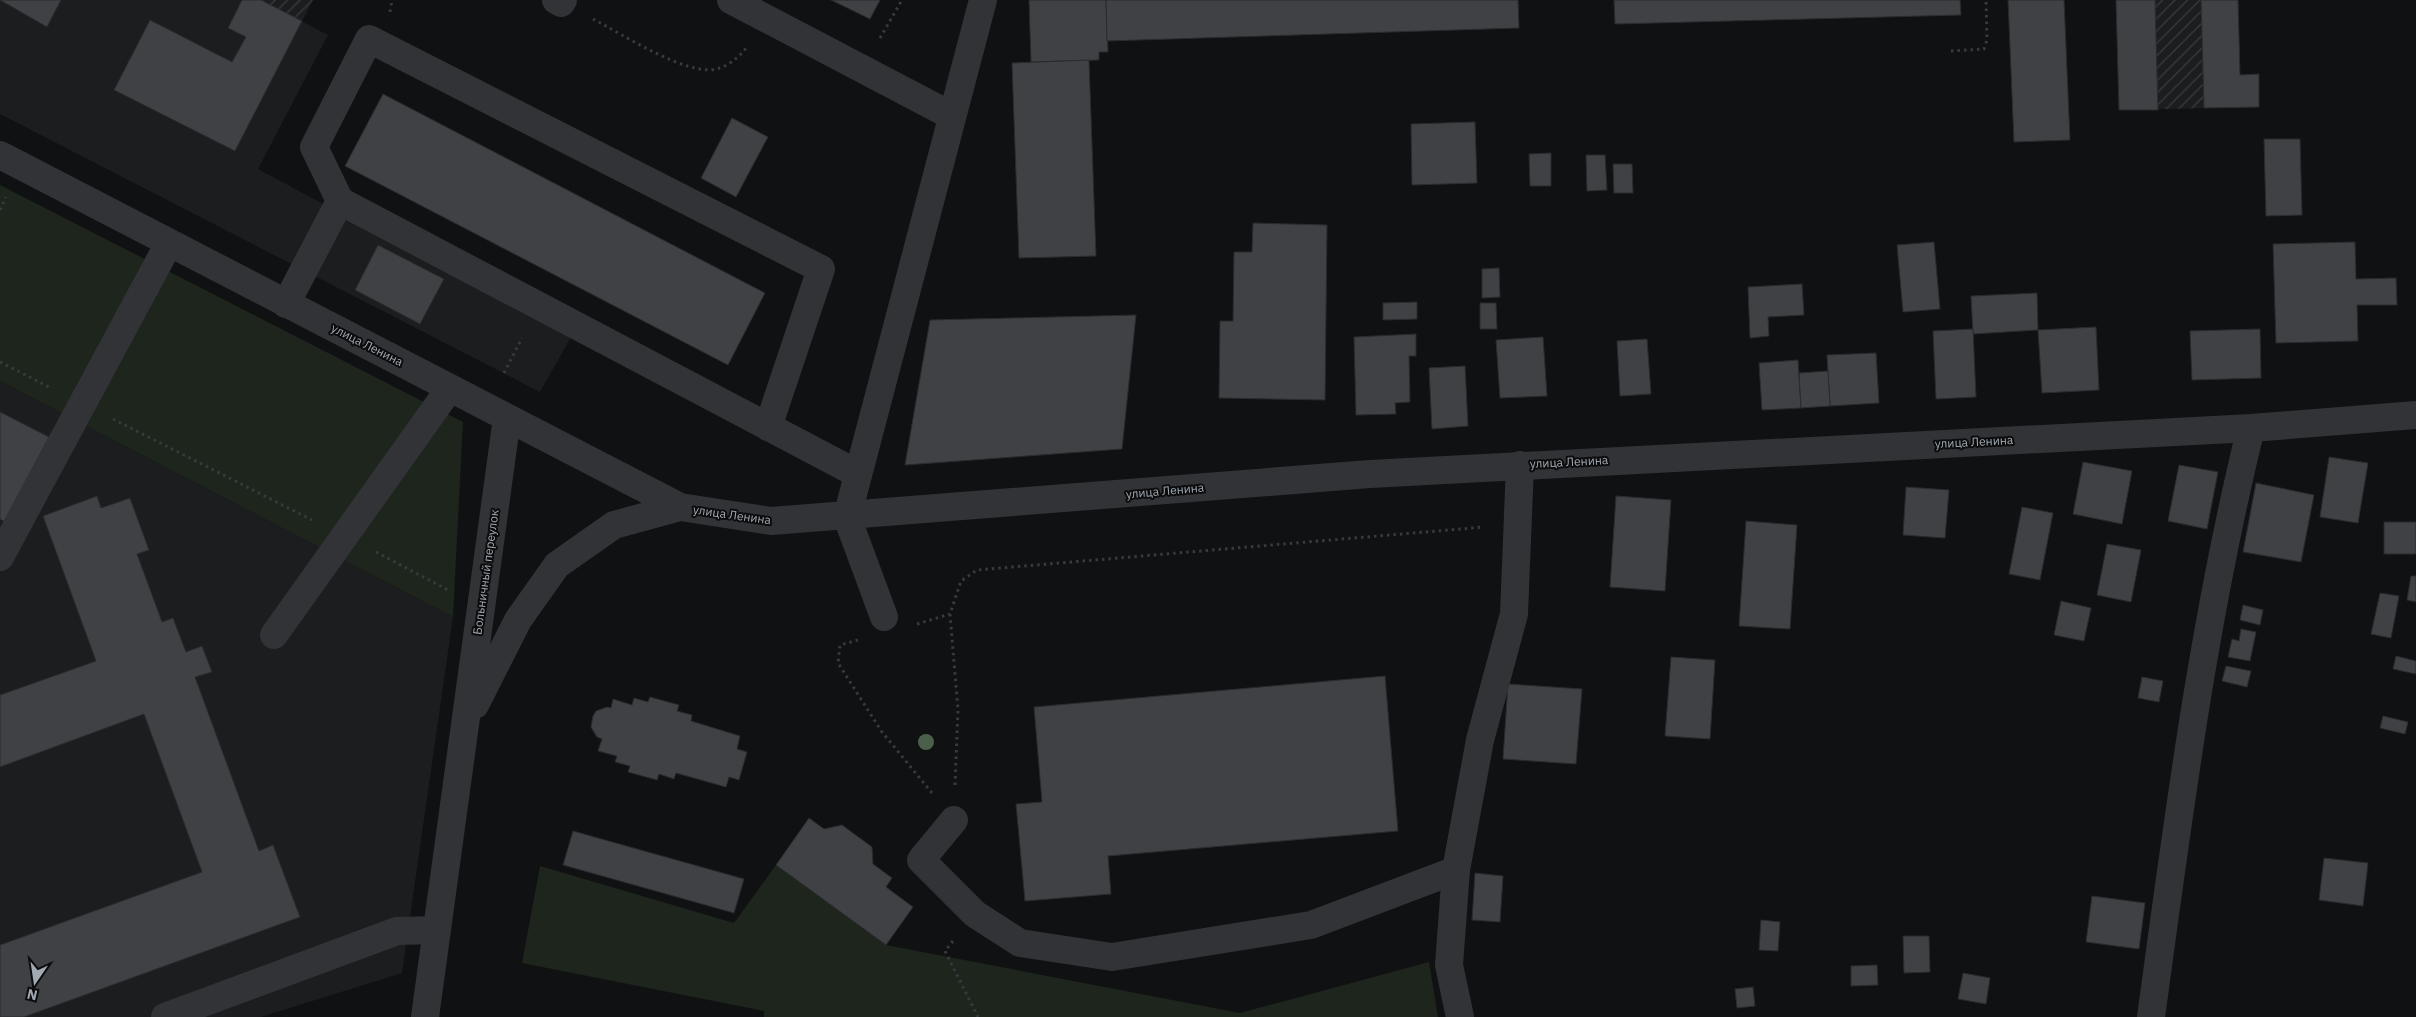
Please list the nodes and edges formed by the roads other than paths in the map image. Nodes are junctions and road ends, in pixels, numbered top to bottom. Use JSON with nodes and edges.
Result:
{"nodes":[{"id":1,"x":731,"y":0,"type":"edge"},
{"id":2,"x":983,"y":0,"type":"edge"},
{"id":3,"x":952,"y":116,"type":"junction"},
{"id":4,"x":0,"y":155,"type":"edge"},
{"id":5,"x":340,"y":201,"type":"junction"},
{"id":6,"x":170,"y":243,"type":"junction"},
{"id":7,"x":286,"y":304,"type":"junction"},
{"id":8,"x":450,"y":388,"type":"junction"},
{"id":9,"x":2416,"y":415,"type":"edge"},
{"id":10,"x":507,"y":418,"type":"junction"},
{"id":11,"x":768,"y":427,"type":"junction"},
{"id":12,"x":2251,"y":428,"type":"junction"},
{"id":13,"x":1520,"y":465,"type":"junction"},
{"id":14,"x":858,"y":474,"type":"junction"},
{"id":15,"x":680,"y":507,"type":"junction"},
{"id":16,"x":847,"y":517,"type":"junction"},
{"id":17,"x":0,"y":556,"type":"edge"},
{"id":18,"x":884,"y":617,"type":"dead end"},
{"id":19,"x":274,"y":635,"type":"dead end"},
{"id":20,"x":465,"y":726,"type":"junction"},
{"id":21,"x":954,"y":820,"type":"road end"},
{"id":22,"x":1456,"y":870,"type":"junction"},
{"id":23,"x":437,"y":930,"type":"junction"},
{"id":24,"x":166,"y":1017,"type":"edge"},
{"id":25,"x":425,"y":1017,"type":"edge"},
{"id":26,"x":1460,"y":1017,"type":"edge"},
{"id":27,"x":2151,"y":1017,"type":"edge"}],
"edges":[{"from":1,"to":3,"type":"street"},
{"from":2,"to":3,"type":"street"},
{"from":3,"to":14,"type":"street"},
{"from":4,"to":6,"type":"street","name":"улица Ленина"},
{"from":5,"to":7,"type":"street"},
{"from":5,"to":11,"type":"street"},
{"from":5,"to":11,"type":"street"},
{"from":6,"to":7,"type":"street","name":"улица Ленина"},
{"from":6,"to":17,"type":"street"},
{"from":7,"to":8,"type":"street","name":"улица Ленина"},
{"from":8,"to":10,"type":"street","name":"улица Ленина"},
{"from":8,"to":19,"type":"street"},
{"from":9,"to":12,"type":"street","name":"улица Ленина"},
{"from":10,"to":15,"type":"street","name":"улица Ленина"},
{"from":10,"to":20,"type":"street","name":"Больничный переулок"},
{"from":11,"to":14,"type":"street"},
{"from":12,"to":13,"type":"street","name":"улица Ленина"},
{"from":12,"to":27,"type":"street"},
{"from":13,"to":16,"type":"street","name":"улица Ленина"},
{"from":13,"to":22,"type":"street"},
{"from":14,"to":16,"type":"street"},
{"from":15,"to":16,"type":"street","name":"улица Ленина"},
{"from":15,"to":20,"type":"street","name":"Больничный переулок"},
{"from":16,"to":18,"type":"street"},
{"from":20,"to":23,"type":"street","name":"Больничный переулок"},
{"from":21,"to":22,"type":"street"},
{"from":22,"to":26,"type":"street"},
{"from":23,"to":24,"type":"street"},
{"from":23,"to":25,"type":"street","name":"Больничный переулок"}]}
